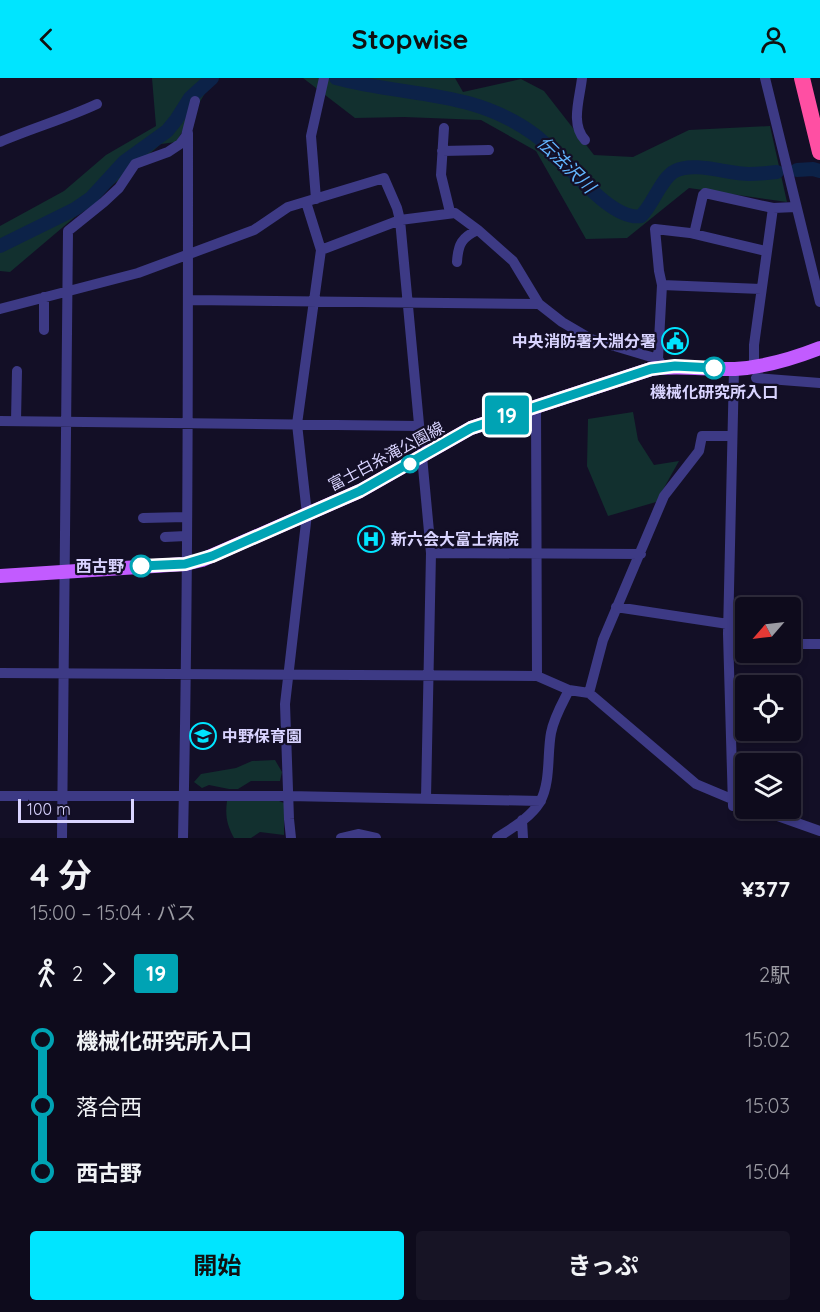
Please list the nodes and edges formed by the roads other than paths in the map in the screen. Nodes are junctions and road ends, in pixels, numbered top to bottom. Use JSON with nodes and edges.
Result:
{"nodes":[{"id":1,"x":582,"y":78,"type":"edge"},
{"id":2,"x":765,"y":78,"type":"edge"},
{"id":3,"x":802,"y":78,"type":"edge"},
{"id":4,"x":322,"y":84,"type":"edge"},
{"id":5,"x":195,"y":101,"type":"dead end"},
{"id":6,"x":97,"y":104,"type":"dead end"},
{"id":7,"x":444,"y":128,"type":"dead end"},
{"id":8,"x":188,"y":129,"type":"junction"},
{"id":9,"x":585,"y":140,"type":"dead end"},
{"id":10,"x":0,"y":142,"type":"edge"},
{"id":11,"x":819,"y":147,"type":"edge"},
{"id":12,"x":489,"y":150,"type":"dead end"},
{"id":13,"x":442,"y":151,"type":"junction"},
{"id":14,"x":311,"y":200,"type":"junction"},
{"id":15,"x":796,"y":207,"type":"junction"},
{"id":16,"x":773,"y":208,"type":"junction"},
{"id":17,"x":450,"y":212,"type":"junction"},
{"id":18,"x":400,"y":220,"type":"junction"},
{"id":19,"x":478,"y":230,"type":"junction"},
{"id":20,"x":694,"y":234,"type":"junction"},
{"id":21,"x":321,"y":250,"type":"junction"},
{"id":22,"x":766,"y":251,"type":"junction"},
{"id":23,"x":188,"y":255,"type":"junction"},
{"id":24,"x":457,"y":262,"type":"dead end"},
{"id":25,"x":662,"y":285,"type":"junction"},
{"id":26,"x":761,"y":289,"type":"junction"},
{"id":27,"x":67,"y":291,"type":"junction"},
{"id":28,"x":44,"y":297,"type":"junction"},
{"id":29,"x":189,"y":300,"type":"junction"},
{"id":30,"x":315,"y":301,"type":"junction"},
{"id":31,"x":820,"y":302,"type":"edge"},
{"id":32,"x":408,"y":303,"type":"junction"},
{"id":33,"x":539,"y":304,"type":"junction"},
{"id":34,"x":0,"y":309,"type":"edge"},
{"id":35,"x":44,"y":330,"type":"dead end"},
{"id":36,"x":820,"y":348,"type":"edge"},
{"id":37,"x":784,"y":362,"type":"junction"},
{"id":38,"x":660,"y":363,"type":"junction"},
{"id":39,"x":734,"y":369,"type":"junction"},
{"id":40,"x":17,"y":371,"type":"dead end"},
{"id":41,"x":755,"y":372,"type":"junction"},
{"id":42,"x":787,"y":380,"type":"junction"},
{"id":43,"x":820,"y":383,"type":"edge"},
{"id":44,"x":536,"y":405,"type":"junction"},
{"id":45,"x":0,"y":421,"type":"edge"},
{"id":46,"x":16,"y":421,"type":"junction"},
{"id":47,"x":66,"y":421,"type":"junction"},
{"id":48,"x":186,"y":423,"type":"junction"},
{"id":49,"x":297,"y":424,"type":"junction"},
{"id":50,"x":419,"y":426,"type":"junction"},
{"id":51,"x":732,"y":436,"type":"junction"},
{"id":52,"x":422,"y":457,"type":"junction"},
{"id":53,"x":307,"y":514,"type":"junction"},
{"id":54,"x":186,"y":517,"type":"junction"},
{"id":55,"x":143,"y":518,"type":"dead end"},
{"id":56,"x":186,"y":536,"type":"junction"},
{"id":57,"x":165,"y":537,"type":"dead end"},
{"id":58,"x":431,"y":553,"type":"junction"},
{"id":59,"x":538,"y":554,"type":"junction"},
{"id":60,"x":641,"y":554,"type":"junction"},
{"id":61,"x":185,"y":564,"type":"junction"},
{"id":62,"x":64,"y":572,"type":"junction"},
{"id":63,"x":0,"y":576,"type":"edge"},
{"id":64,"x":616,"y":607,"type":"junction"},
{"id":65,"x":728,"y":629,"type":"junction"},
{"id":66,"x":735,"y":632,"type":"edge"},
{"id":67,"x":801,"y":644,"type":"edge"},
{"id":68,"x":820,"y":644,"type":"edge"},
{"id":69,"x":63,"y":672,"type":"junction"},
{"id":70,"x":0,"y":673,"type":"edge"},
{"id":71,"x":184,"y":673,"type":"junction"},
{"id":72,"x":288,"y":675,"type":"junction"},
{"id":73,"x":537,"y":676,"type":"junction"},
{"id":74,"x":429,"y":677,"type":"junction"},
{"id":75,"x":569,"y":690,"type":"junction"},
{"id":76,"x":589,"y":693,"type":"junction"},
{"id":77,"x":61,"y":795,"type":"junction"},
{"id":78,"x":0,"y":796,"type":"edge"},
{"id":79,"x":183,"y":796,"type":"junction"},
{"id":80,"x":288,"y":796,"type":"junction"},
{"id":81,"x":426,"y":798,"type":"junction"},
{"id":82,"x":541,"y":801,"type":"junction"},
{"id":83,"x":733,"y":803,"type":"joint"},
{"id":84,"x":786,"y":819,"type":"edge"},
{"id":85,"x":522,"y":820,"type":"junction"},
{"id":86,"x":820,"y":831,"type":"edge"},
{"id":87,"x":62,"y":838,"type":"edge"},
{"id":88,"x":183,"y":838,"type":"edge"},
{"id":89,"x":291,"y":838,"type":"edge"},
{"id":90,"x":341,"y":838,"type":"edge"},
{"id":91,"x":376,"y":838,"type":"edge"},
{"id":92,"x":497,"y":838,"type":"edge"},
{"id":93,"x":523,"y":838,"type":"edge"}],
"edges":[{"from":1,"to":9,"type":"street"},
{"from":2,"to":15,"type":"street"},
{"from":3,"to":11,"type":"highway"},
{"from":4,"to":14,"type":"street"},
{"from":5,"to":8,"type":"street"},
{"from":6,"to":10,"type":"street"},
{"from":7,"to":13,"type":"street"},
{"from":8,"to":23,"type":"street"},
{"from":8,"to":27,"type":"street"},
{"from":12,"to":13,"type":"street"},
{"from":13,"to":17,"type":"street"},
{"from":14,"to":18,"type":"street"},
{"from":14,"to":21,"type":"street"},
{"from":14,"to":23,"type":"street"},
{"from":15,"to":16,"type":"street"},
{"from":15,"to":31,"type":"street"},
{"from":16,"to":20,"type":"street"},
{"from":16,"to":22,"type":"street"},
{"from":17,"to":18,"type":"street"},
{"from":17,"to":19,"type":"street"},
{"from":18,"to":21,"type":"street"},
{"from":18,"to":32,"type":"street"},
{"from":19,"to":24,"type":"street"},
{"from":19,"to":33,"type":"street"},
{"from":20,"to":22,"type":"street"},
{"from":20,"to":25,"type":"street"},
{"from":21,"to":30,"type":"street"},
{"from":22,"to":26,"type":"street"},
{"from":23,"to":27,"type":"street"},
{"from":23,"to":29,"type":"street"},
{"from":25,"to":26,"type":"street"},
{"from":25,"to":38,"type":"street"},
{"from":26,"to":41,"type":"street"},
{"from":27,"to":28,"type":"street"},
{"from":27,"to":47,"type":"street"},
{"from":28,"to":34,"type":"street"},
{"from":28,"to":35,"type":"street"},
{"from":29,"to":30,"type":"street"},
{"from":29,"to":48,"type":"street"},
{"from":30,"to":32,"type":"street"},
{"from":30,"to":49,"type":"street"},
{"from":32,"to":33,"type":"street"},
{"from":32,"to":50,"type":"street"},
{"from":33,"to":38,"type":"street"},
{"from":36,"to":37,"type":"main road","name":"富士白糸滝公園線"},
{"from":37,"to":41,"type":"main road","name":"富士白糸滝公園線"},
{"from":37,"to":42,"type":"street"},
{"from":38,"to":39,"type":"main road","name":"富士白糸滝公園線"},
{"from":38,"to":44,"type":"main road","name":"富士白糸滝公園線"},
{"from":39,"to":41,"type":"main road","name":"富士白糸滝公園線"},
{"from":39,"to":51,"type":"street"},
{"from":40,"to":46,"type":"street"},
{"from":41,"to":42,"type":"street"},
{"from":42,"to":43,"type":"street"},
{"from":44,"to":52,"type":"main road","name":"富士白糸滝公園線"},
{"from":44,"to":59,"type":"street"},
{"from":45,"to":46,"type":"street"},
{"from":46,"to":47,"type":"street"},
{"from":47,"to":48,"type":"street"},
{"from":47,"to":62,"type":"street"},
{"from":48,"to":49,"type":"street"},
{"from":48,"to":54,"type":"street"},
{"from":49,"to":50,"type":"street"},
{"from":49,"to":53,"type":"street"},
{"from":50,"to":52,"type":"street"},
{"from":51,"to":60,"type":"street"},
{"from":51,"to":65,"type":"street"},
{"from":52,"to":53,"type":"main road","name":"富士白糸滝公園線"},
{"from":52,"to":58,"type":"street"},
{"from":53,"to":61,"type":"main road","name":"富士白糸滝公園線"},
{"from":53,"to":72,"type":"street"},
{"from":54,"to":55,"type":"street"},
{"from":54,"to":56,"type":"street"},
{"from":56,"to":57,"type":"street"},
{"from":56,"to":61,"type":"street"},
{"from":58,"to":59,"type":"street"},
{"from":58,"to":74,"type":"street"},
{"from":59,"to":60,"type":"street"},
{"from":59,"to":73,"type":"street"},
{"from":60,"to":64,"type":"street"},
{"from":61,"to":62,"type":"main road","name":"富士白糸滝公園線"},
{"from":61,"to":71,"type":"street"},
{"from":62,"to":63,"type":"main road","name":"富士白糸滝公園線"},
{"from":62,"to":69,"type":"street"},
{"from":64,"to":65,"type":"street"},
{"from":64,"to":76,"type":"street"},
{"from":65,"to":66,"type":"street"},
{"from":65,"to":83,"type":"street"},
{"from":67,"to":68,"type":"street"},
{"from":69,"to":70,"type":"street"},
{"from":69,"to":71,"type":"street"},
{"from":69,"to":77,"type":"street"},
{"from":71,"to":72,"type":"street"},
{"from":71,"to":79,"type":"street"},
{"from":72,"to":74,"type":"street"},
{"from":72,"to":80,"type":"street"},
{"from":73,"to":74,"type":"street"},
{"from":73,"to":75,"type":"street"},
{"from":74,"to":81,"type":"street"},
{"from":75,"to":76,"type":"street"},
{"from":75,"to":82,"type":"street"},
{"from":76,"to":83,"type":"street"},
{"from":77,"to":78,"type":"street"},
{"from":77,"to":79,"type":"street"},
{"from":77,"to":87,"type":"street"},
{"from":79,"to":80,"type":"street"},
{"from":79,"to":88,"type":"street"},
{"from":80,"to":81,"type":"street"},
{"from":80,"to":89,"type":"street"},
{"from":81,"to":82,"type":"street"},
{"from":82,"to":85,"type":"street"},
{"from":84,"to":86,"type":"street"},
{"from":85,"to":92,"type":"street"},
{"from":85,"to":93,"type":"street"},
{"from":90,"to":91,"type":"street"}]}
